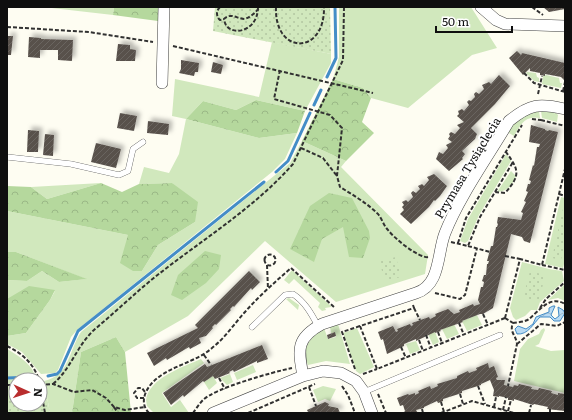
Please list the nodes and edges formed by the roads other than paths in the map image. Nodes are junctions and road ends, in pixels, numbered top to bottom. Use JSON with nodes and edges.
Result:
{"nodes":[{"id":1,"x":164,"y":7,"type":"edge"},
{"id":2,"x":481,"y":7,"type":"edge"},
{"id":3,"x":565,"y":26,"type":"edge"},
{"id":4,"x":162,"y":83,"type":"dead end"},
{"id":5,"x":565,"y":109,"type":"edge"},
{"id":6,"x":143,"y":142,"type":"dead end"},
{"id":7,"x":7,"y":157,"type":"edge"},
{"id":8,"x":318,"y":326,"type":"junction"},
{"id":9,"x":252,"y":327,"type":"dead end"},
{"id":10,"x":500,"y":335,"type":"dead end"},
{"id":11,"x":302,"y":372,"type":"junction"},
{"id":12,"x":364,"y":392,"type":"junction"},
{"id":13,"x":213,"y":413,"type":"edge"},
{"id":14,"x":372,"y":413,"type":"edge"}],
"edges":[{"from":1,"to":4,"type":"street"},
{"from":2,"to":3,"type":"street"},
{"from":5,"to":8,"type":"street","name":"Prymasa Tysiąclecia"},
{"from":6,"to":7,"type":"lane"},
{"from":8,"to":9,"type":"lane"},
{"from":8,"to":11,"type":"street","name":"Prymasa Tysiąclecia"},
{"from":10,"to":12,"type":"lane"},
{"from":11,"to":12,"type":"street"},
{"from":11,"to":13,"type":"street"},
{"from":12,"to":14,"type":"street"}]}
